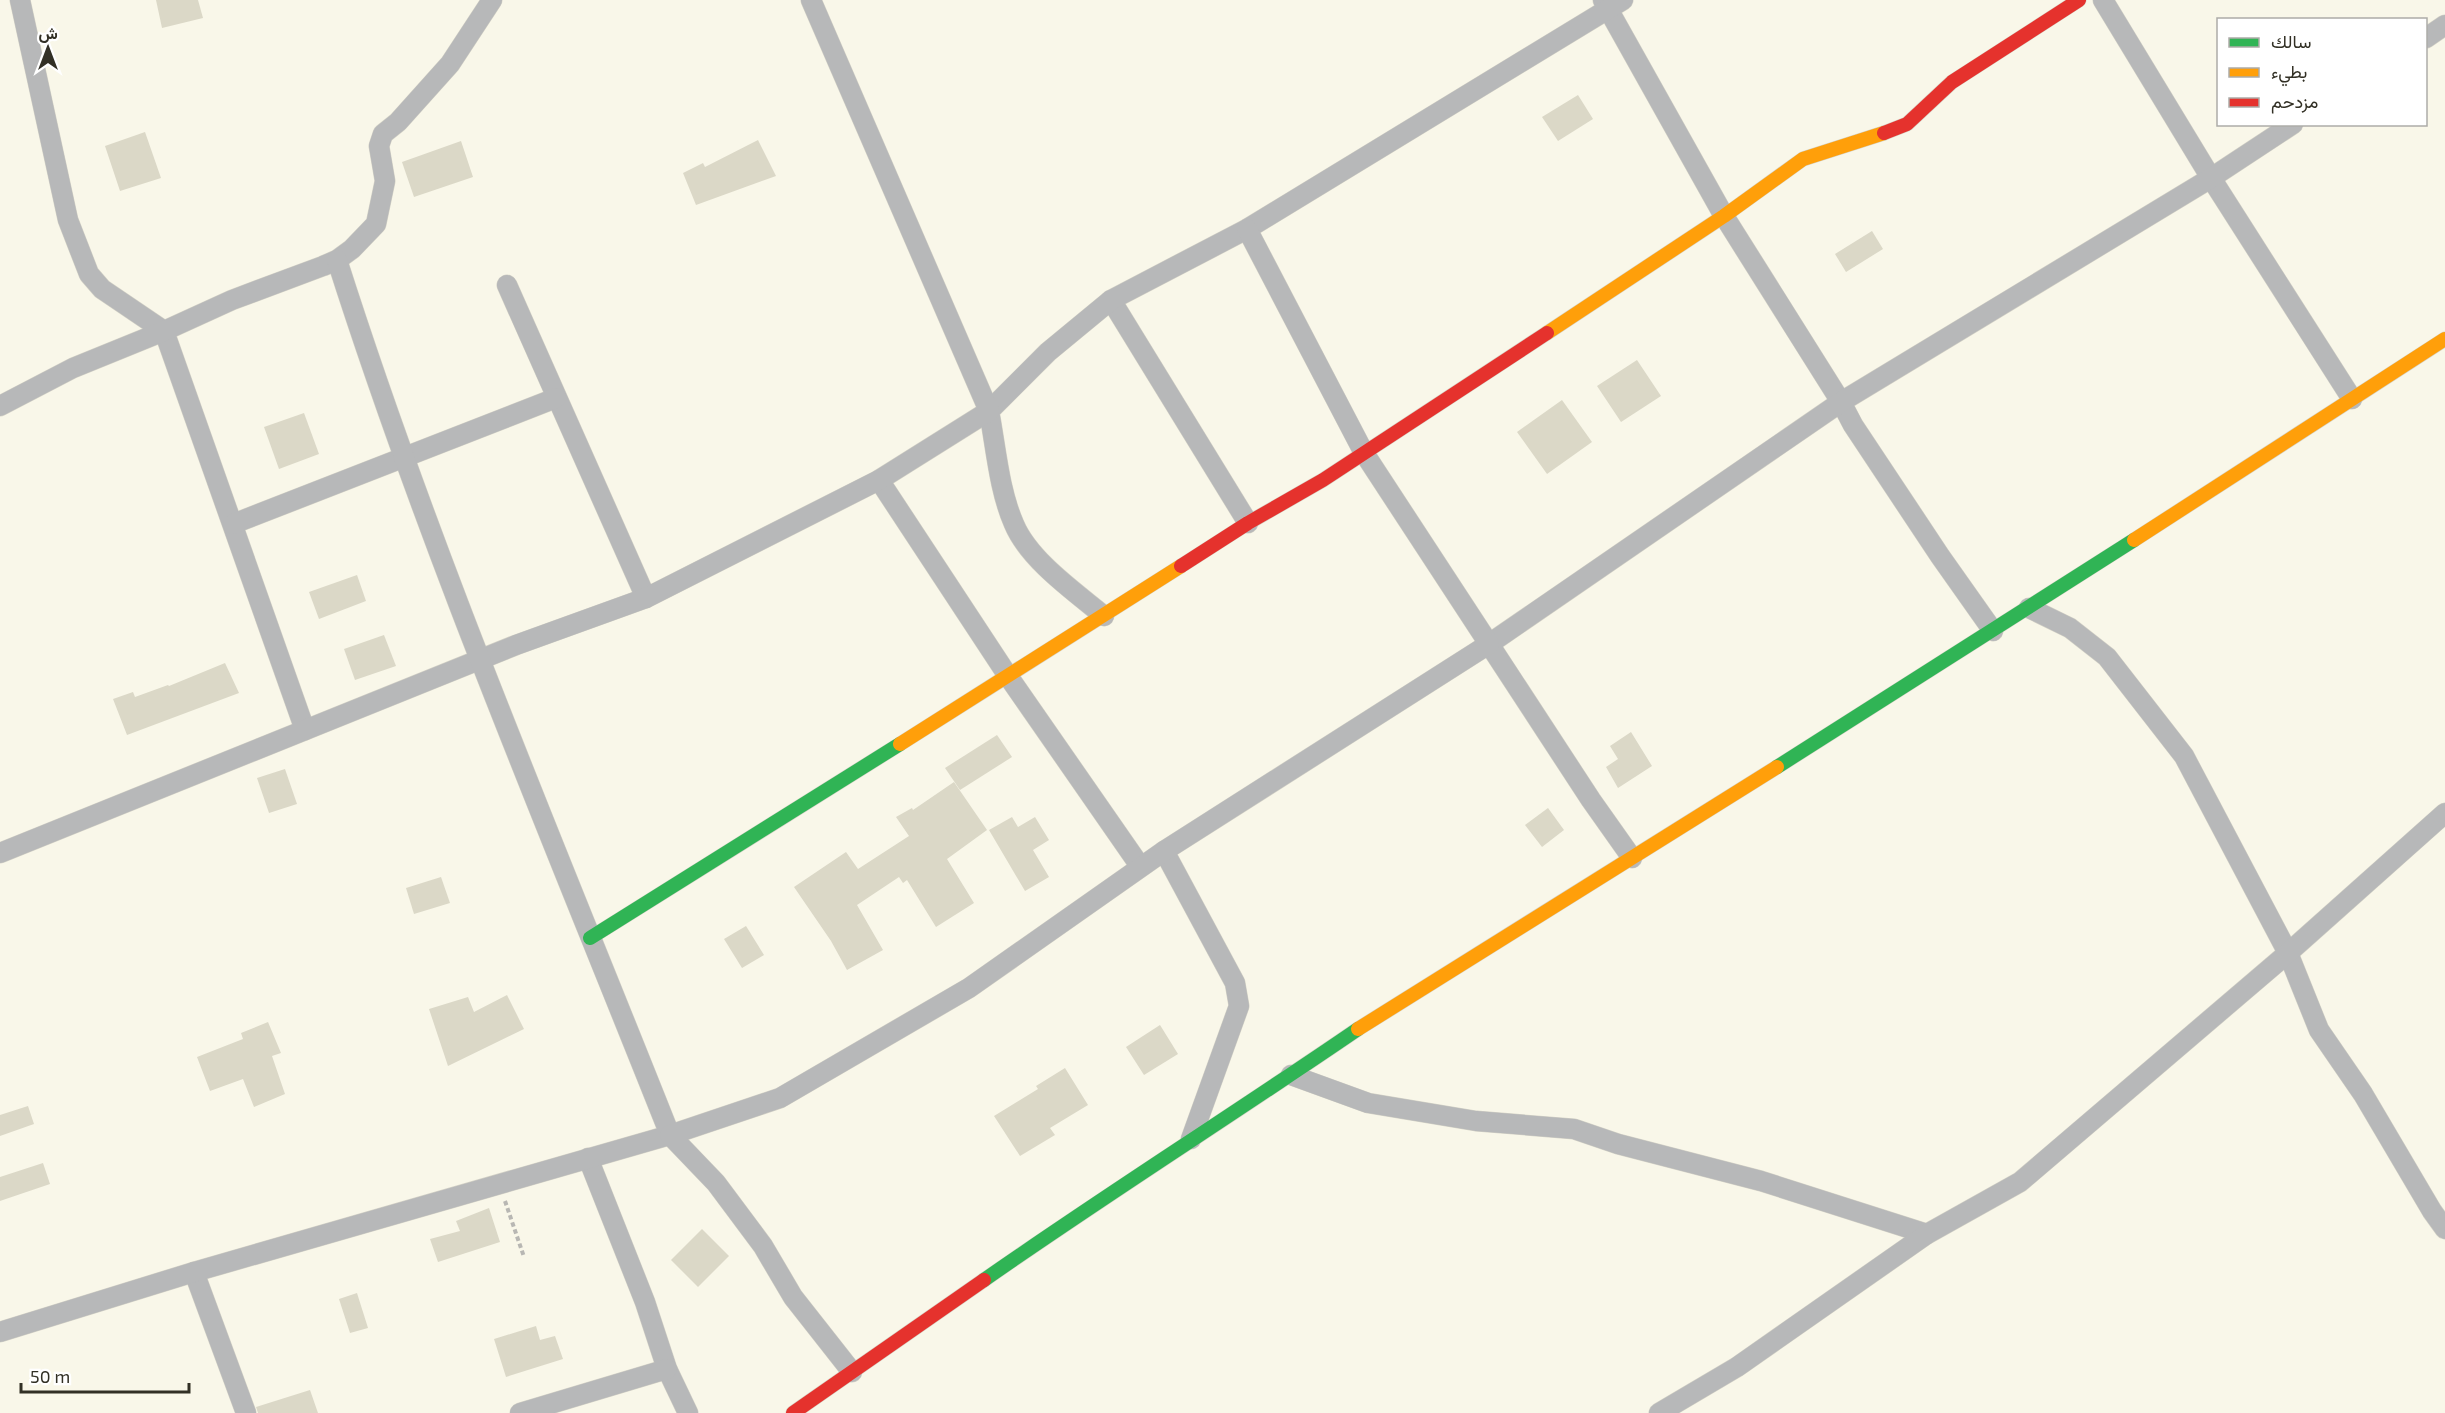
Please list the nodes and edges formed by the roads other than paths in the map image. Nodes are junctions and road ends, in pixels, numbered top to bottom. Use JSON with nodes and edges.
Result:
{"nodes":[{"id":1,"x":20,"y":0,"type":"edge"},
{"id":2,"x":492,"y":0,"type":"edge"},
{"id":3,"x":811,"y":0,"type":"edge"},
{"id":4,"x":2079,"y":0,"type":"edge"},
{"id":5,"x":2103,"y":0,"type":"edge"},
{"id":6,"x":1611,"y":3,"type":"edge"},
{"id":7,"x":2445,"y":25,"type":"edge"},
{"id":8,"x":2427,"y":37,"type":"edge"},
{"id":9,"x":2290,"y":126,"type":"edge"},
{"id":10,"x":2211,"y":178,"type":"junction"},
{"id":11,"x":1724,"y":216,"type":"junction"},
{"id":12,"x":1247,"y":229,"type":"junction"},
{"id":13,"x":337,"y":260,"type":"junction"},
{"id":14,"x":507,"y":285,"type":"dead end"},
{"id":15,"x":1111,"y":300,"type":"junction"},
{"id":16,"x":164,"y":331,"type":"junction"},
{"id":17,"x":2445,"y":339,"type":"edge"},
{"id":18,"x":556,"y":398,"type":"junction"},
{"id":19,"x":2352,"y":399,"type":"junction"},
{"id":20,"x":1841,"y":402,"type":"junction"},
{"id":21,"x":0,"y":406,"type":"edge"},
{"id":22,"x":989,"y":411,"type":"junction"},
{"id":23,"x":1364,"y":453,"type":"junction"},
{"id":24,"x":406,"y":457,"type":"junction"},
{"id":25,"x":879,"y":480,"type":"junction"},
{"id":26,"x":1248,"y":523,"type":"junction"},
{"id":27,"x":233,"y":524,"type":"junction"},
{"id":28,"x":646,"y":598,"type":"junction"},
{"id":29,"x":2029,"y":608,"type":"junction"},
{"id":30,"x":1104,"y":616,"type":"junction"},
{"id":31,"x":1993,"y":630,"type":"junction"},
{"id":32,"x":1489,"y":644,"type":"junction"},
{"id":33,"x":481,"y":661,"type":"junction"},
{"id":34,"x":1008,"y":676,"type":"junction"},
{"id":35,"x":305,"y":729,"type":"junction"},
{"id":36,"x":2445,"y":813,"type":"edge"},
{"id":37,"x":1164,"y":851,"type":"junction"},
{"id":38,"x":0,"y":853,"type":"edge"},
{"id":39,"x":1632,"y":858,"type":"junction"},
{"id":40,"x":1140,"y":867,"type":"junction"},
{"id":41,"x":590,"y":938,"type":"junction"},
{"id":42,"x":2288,"y":953,"type":"junction"},
{"id":43,"x":1291,"y":1075,"type":"junction"},
{"id":44,"x":670,"y":1135,"type":"junction"},
{"id":45,"x":1191,"y":1139,"type":"junction"},
{"id":46,"x":588,"y":1158,"type":"junction"},
{"id":47,"x":2445,"y":1229,"type":"edge"},
{"id":48,"x":1927,"y":1234,"type":"junction"},
{"id":49,"x":195,"y":1272,"type":"junction"},
{"id":50,"x":0,"y":1332,"type":"edge"},
{"id":51,"x":667,"y":1369,"type":"junction"},
{"id":52,"x":852,"y":1372,"type":"junction"},
{"id":53,"x":246,"y":1413,"type":"edge"},
{"id":54,"x":520,"y":1413,"type":"edge"},
{"id":55,"x":688,"y":1413,"type":"edge"},
{"id":56,"x":793,"y":1413,"type":"edge"},
{"id":57,"x":1659,"y":1413,"type":"edge"}],
"edges":[{"from":1,"to":16,"type":"street"},
{"from":2,"to":13,"type":"street"},
{"from":3,"to":22,"type":"street"},
{"from":4,"to":11,"type":"street"},
{"from":5,"to":10,"type":"street"},
{"from":6,"to":11,"type":"street"},
{"from":6,"to":12,"type":"street"},
{"from":7,"to":8,"type":"street"},
{"from":9,"to":10,"type":"street"},
{"from":10,"to":19,"type":"street"},
{"from":10,"to":20,"type":"street"},
{"from":11,"to":20,"type":"street"},
{"from":11,"to":23,"type":"street"},
{"from":12,"to":15,"type":"street"},
{"from":12,"to":23,"type":"street"},
{"from":13,"to":16,"type":"street"},
{"from":13,"to":24,"type":"street"},
{"from":14,"to":18,"type":"street"},
{"from":15,"to":22,"type":"street"},
{"from":15,"to":26,"type":"street"},
{"from":16,"to":21,"type":"street"},
{"from":16,"to":27,"type":"street"},
{"from":17,"to":19,"type":"street"},
{"from":18,"to":24,"type":"street"},
{"from":18,"to":28,"type":"street"},
{"from":19,"to":29,"type":"street"},
{"from":20,"to":31,"type":"street"},
{"from":20,"to":32,"type":"street"},
{"from":22,"to":25,"type":"street"},
{"from":22,"to":30,"type":"street"},
{"from":23,"to":26,"type":"street"},
{"from":23,"to":32,"type":"street"},
{"from":24,"to":27,"type":"street"},
{"from":24,"to":33,"type":"street"},
{"from":25,"to":28,"type":"street"},
{"from":25,"to":34,"type":"street"},
{"from":26,"to":30,"type":"street"},
{"from":27,"to":35,"type":"street"},
{"from":28,"to":33,"type":"street"},
{"from":29,"to":31,"type":"street"},
{"from":29,"to":42,"type":"street"},
{"from":30,"to":34,"type":"street"},
{"from":31,"to":39,"type":"street"},
{"from":32,"to":37,"type":"street"},
{"from":32,"to":39,"type":"street"},
{"from":33,"to":35,"type":"street"},
{"from":33,"to":41,"type":"street"},
{"from":34,"to":40,"type":"street"},
{"from":34,"to":41,"type":"street"},
{"from":35,"to":38,"type":"street"},
{"from":36,"to":42,"type":"street"},
{"from":37,"to":40,"type":"street"},
{"from":37,"to":45,"type":"street"},
{"from":39,"to":43,"type":"street"},
{"from":40,"to":44,"type":"street"},
{"from":41,"to":44,"type":"street"},
{"from":42,"to":47,"type":"street"},
{"from":42,"to":48,"type":"street"},
{"from":43,"to":45,"type":"street"},
{"from":43,"to":48,"type":"street"},
{"from":44,"to":46,"type":"street"},
{"from":44,"to":52,"type":"street"},
{"from":45,"to":52,"type":"street"},
{"from":46,"to":49,"type":"street"},
{"from":46,"to":51,"type":"street"},
{"from":48,"to":57,"type":"street"},
{"from":49,"to":50,"type":"street"},
{"from":49,"to":53,"type":"street"},
{"from":51,"to":54,"type":"street"},
{"from":51,"to":55,"type":"street"},
{"from":52,"to":56,"type":"street"}]}
